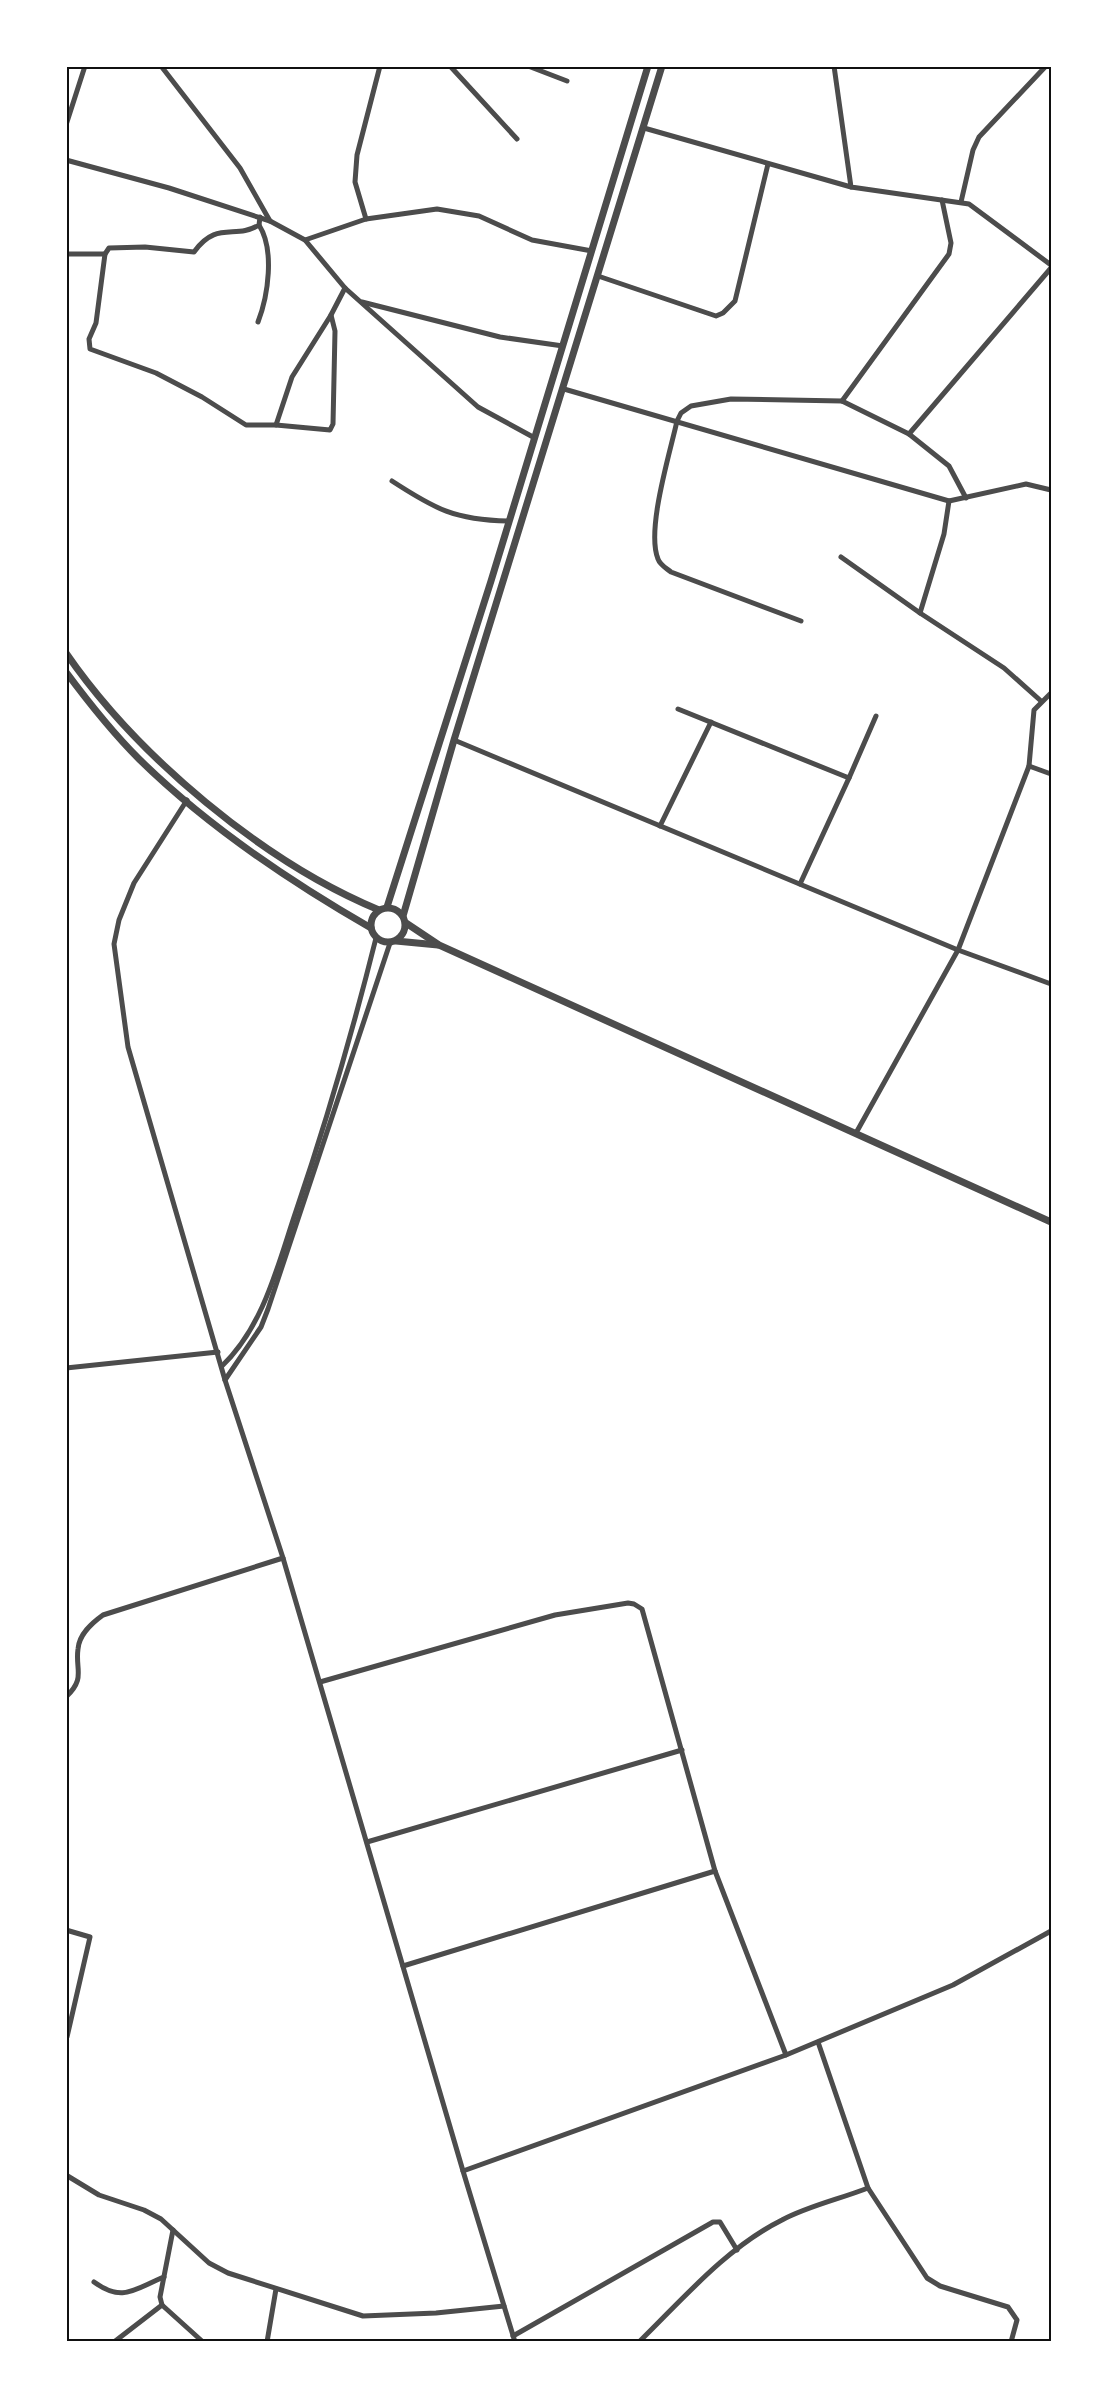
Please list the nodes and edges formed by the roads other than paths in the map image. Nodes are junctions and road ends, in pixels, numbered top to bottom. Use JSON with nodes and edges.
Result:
{"nodes":[{"id":1,"x":85,"y":66,"type":"edge"},
{"id":2,"x":160,"y":66,"type":"edge"},
{"id":3,"x":380,"y":66,"type":"edge"},
{"id":4,"x":450,"y":66,"type":"edge"},
{"id":5,"x":528,"y":66,"type":"edge"},
{"id":6,"x":648,"y":66,"type":"edge"},
{"id":7,"x":662,"y":66,"type":"edge"},
{"id":8,"x":834,"y":66,"type":"edge"},
{"id":9,"x":1046,"y":66,"type":"edge"},
{"id":10,"x":567,"y":81,"type":"dead end"},
{"id":11,"x":66,"y":125,"type":"edge"},
{"id":12,"x":644,"y":128,"type":"junction"},
{"id":13,"x":516,"y":139,"type":"dead end"},
{"id":14,"x":66,"y":160,"type":"edge"},
{"id":15,"x":768,"y":164,"type":"junction"},
{"id":16,"x":851,"y":187,"type":"junction"},
{"id":17,"x":942,"y":200,"type":"junction"},
{"id":18,"x":961,"y":202,"type":"junction"},
{"id":19,"x":260,"y":217,"type":"junction"},
{"id":20,"x":366,"y":219,"type":"junction"},
{"id":21,"x":270,"y":221,"type":"junction"},
{"id":22,"x":260,"y":225,"type":"junction"},
{"id":23,"x":305,"y":240,"type":"junction"},
{"id":24,"x":592,"y":251,"type":"junction"},
{"id":25,"x":66,"y":254,"type":"edge"},
{"id":26,"x":105,"y":254,"type":"junction"},
{"id":27,"x":1051,"y":266,"type":"edge"},
{"id":28,"x":598,"y":276,"type":"junction"},
{"id":29,"x":345,"y":288,"type":"junction"},
{"id":30,"x":362,"y":302,"type":"junction"},
{"id":31,"x":331,"y":315,"type":"junction"},
{"id":32,"x":258,"y":322,"type":"dead end"},
{"id":33,"x":562,"y":346,"type":"junction"},
{"id":34,"x":564,"y":389,"type":"junction"},
{"id":35,"x":842,"y":401,"type":"junction"},
{"id":36,"x":676,"y":421,"type":"junction"},
{"id":37,"x":276,"y":425,"type":"junction"},
{"id":38,"x":909,"y":434,"type":"junction"},
{"id":39,"x":533,"y":437,"type":"junction"},
{"id":40,"x":392,"y":481,"type":"dead end"},
{"id":41,"x":1051,"y":490,"type":"edge"},
{"id":42,"x":966,"y":498,"type":"junction"},
{"id":43,"x":949,"y":501,"type":"junction"},
{"id":44,"x":508,"y":521,"type":"junction"},
{"id":45,"x":842,"y":557,"type":"dead end"},
{"id":46,"x":920,"y":613,"type":"junction"},
{"id":47,"x":801,"y":621,"type":"dead end"},
{"id":48,"x":66,"y":653,"type":"edge"},
{"id":49,"x":66,"y":672,"type":"edge"},
{"id":50,"x":1051,"y":693,"type":"edge"},
{"id":51,"x":1041,"y":701,"type":"junction"},
{"id":52,"x":678,"y":709,"type":"dead end"},
{"id":53,"x":876,"y":716,"type":"dead end"},
{"id":54,"x":711,"y":722,"type":"junction"},
{"id":55,"x":454,"y":740,"type":"junction"},
{"id":56,"x":1029,"y":766,"type":"junction"},
{"id":57,"x":1051,"y":774,"type":"edge"},
{"id":58,"x":849,"y":778,"type":"junction"},
{"id":59,"x":187,"y":800,"type":"junction"},
{"id":60,"x":660,"y":826,"type":"junction"},
{"id":61,"x":800,"y":884,"type":"junction"},
{"id":62,"x":383,"y":908,"type":"junction"},
{"id":63,"x":404,"y":919,"type":"junction"},
{"id":64,"x":371,"y":928,"type":"junction"},
{"id":65,"x":376,"y":938,"type":"junction"},
{"id":66,"x":393,"y":942,"type":"junction"},
{"id":67,"x":440,"y":945,"type":"junction"},
{"id":68,"x":958,"y":950,"type":"junction"},
{"id":69,"x":1051,"y":984,"type":"edge"},
{"id":70,"x":856,"y":1133,"type":"junction"},
{"id":71,"x":1051,"y":1222,"type":"edge"},
{"id":72,"x":218,"y":1352,"type":"junction"},
{"id":73,"x":222,"y":1366,"type":"junction"},
{"id":74,"x":66,"y":1368,"type":"edge"},
{"id":75,"x":225,"y":1380,"type":"junction"},
{"id":76,"x":283,"y":1558,"type":"junction"},
{"id":77,"x":320,"y":1682,"type":"junction"},
{"id":78,"x":66,"y":1687,"type":"edge"},
{"id":79,"x":73,"y":1690,"type":"junction"},
{"id":80,"x":66,"y":1697,"type":"edge"},
{"id":81,"x":682,"y":1750,"type":"junction"},
{"id":82,"x":367,"y":1842,"type":"junction"},
{"id":83,"x":715,"y":1871,"type":"junction"},
{"id":84,"x":66,"y":1929,"type":"edge"},
{"id":85,"x":1051,"y":1930,"type":"edge"},
{"id":86,"x":403,"y":1966,"type":"junction"},
{"id":87,"x":67,"y":2037,"type":"edge"},
{"id":88,"x":818,"y":2042,"type":"junction"},
{"id":89,"x":786,"y":2055,"type":"junction"},
{"id":90,"x":463,"y":2171,"type":"junction"},
{"id":91,"x":66,"y":2175,"type":"edge"},
{"id":92,"x":868,"y":2188,"type":"junction"},
{"id":93,"x":173,"y":2229,"type":"junction"},
{"id":94,"x":737,"y":2250,"type":"junction"},
{"id":95,"x":164,"y":2277,"type":"junction"},
{"id":96,"x":94,"y":2282,"type":"dead end"},
{"id":97,"x":276,"y":2289,"type":"junction"},
{"id":98,"x":162,"y":2305,"type":"junction"},
{"id":99,"x":504,"y":2306,"type":"junction"},
{"id":100,"x":514,"y":2339,"type":"edge"},
{"id":101,"x":114,"y":2342,"type":"edge"},
{"id":102,"x":203,"y":2342,"type":"edge"},
{"id":103,"x":267,"y":2342,"type":"edge"},
{"id":104,"x":639,"y":2342,"type":"edge"},
{"id":105,"x":1011,"y":2342,"type":"edge"}],
"edges":[{"from":1,"to":11,"type":"street"},
{"from":2,"to":21,"type":"street"},
{"from":3,"to":20,"type":"street"},
{"from":4,"to":13,"type":"street"},
{"from":5,"to":10,"type":"street"},
{"from":6,"to":24,"type":"street"},
{"from":7,"to":12,"type":"street"},
{"from":8,"to":16,"type":"street"},
{"from":9,"to":18,"type":"street"},
{"from":12,"to":15,"type":"street"},
{"from":12,"to":28,"type":"street"},
{"from":14,"to":19,"type":"street"},
{"from":15,"to":16,"type":"street"},
{"from":15,"to":28,"type":"street"},
{"from":16,"to":17,"type":"street"},
{"from":17,"to":18,"type":"street"},
{"from":17,"to":35,"type":"street"},
{"from":18,"to":27,"type":"street"},
{"from":19,"to":21,"type":"street"},
{"from":19,"to":22,"type":"street"},
{"from":20,"to":23,"type":"street"},
{"from":20,"to":24,"type":"street"},
{"from":21,"to":23,"type":"street"},
{"from":22,"to":26,"type":"street"},
{"from":22,"to":32,"type":"street"},
{"from":23,"to":29,"type":"street"},
{"from":24,"to":33,"type":"street"},
{"from":25,"to":26,"type":"street"},
{"from":26,"to":37,"type":"street"},
{"from":27,"to":38,"type":"street"},
{"from":28,"to":34,"type":"street"},
{"from":29,"to":30,"type":"street"},
{"from":29,"to":31,"type":"street"},
{"from":30,"to":33,"type":"street"},
{"from":30,"to":39,"type":"street"},
{"from":31,"to":37,"type":"street"},
{"from":31,"to":37,"type":"street"},
{"from":33,"to":39,"type":"street"},
{"from":34,"to":36,"type":"street"},
{"from":34,"to":55,"type":"street"},
{"from":35,"to":36,"type":"street"},
{"from":35,"to":38,"type":"street"},
{"from":36,"to":43,"type":"street"},
{"from":36,"to":47,"type":"street"},
{"from":38,"to":42,"type":"street"},
{"from":39,"to":44,"type":"street"},
{"from":40,"to":44,"type":"street"},
{"from":41,"to":42,"type":"street"},
{"from":42,"to":43,"type":"street"},
{"from":43,"to":46,"type":"street"},
{"from":44,"to":62,"type":"street"},
{"from":45,"to":46,"type":"street"},
{"from":46,"to":51,"type":"street"},
{"from":48,"to":62,"type":"street"},
{"from":49,"to":59,"type":"street"},
{"from":50,"to":51,"type":"street"},
{"from":51,"to":56,"type":"street"},
{"from":52,"to":54,"type":"street"},
{"from":53,"to":58,"type":"street"},
{"from":54,"to":58,"type":"street"},
{"from":54,"to":60,"type":"street"},
{"from":55,"to":60,"type":"street"},
{"from":55,"to":63,"type":"street"},
{"from":56,"to":57,"type":"street"},
{"from":56,"to":68,"type":"street"},
{"from":58,"to":61,"type":"street"},
{"from":59,"to":64,"type":"street"},
{"from":59,"to":72,"type":"street"},
{"from":60,"to":61,"type":"street"},
{"from":61,"to":68,"type":"street"},
{"from":62,"to":63,"type":"street"},
{"from":62,"to":64,"type":"street"},
{"from":63,"to":66,"type":"street"},
{"from":63,"to":67,"type":"street"},
{"from":64,"to":65,"type":"street"},
{"from":65,"to":66,"type":"street"},
{"from":65,"to":73,"type":"street"},
{"from":66,"to":67,"type":"street"},
{"from":66,"to":75,"type":"street"},
{"from":67,"to":70,"type":"street"},
{"from":68,"to":69,"type":"street"},
{"from":68,"to":70,"type":"street"},
{"from":70,"to":71,"type":"street"},
{"from":72,"to":73,"type":"street"},
{"from":72,"to":74,"type":"street"},
{"from":73,"to":75,"type":"street"},
{"from":75,"to":76,"type":"street"},
{"from":76,"to":77,"type":"street"},
{"from":76,"to":79,"type":"street"},
{"from":77,"to":81,"type":"street"},
{"from":77,"to":82,"type":"street"},
{"from":78,"to":79,"type":"street"},
{"from":79,"to":80,"type":"street"},
{"from":81,"to":82,"type":"street"},
{"from":81,"to":83,"type":"street"},
{"from":82,"to":86,"type":"street"},
{"from":83,"to":86,"type":"street"},
{"from":83,"to":89,"type":"street"},
{"from":84,"to":87,"type":"street"},
{"from":85,"to":88,"type":"street"},
{"from":86,"to":90,"type":"street"},
{"from":88,"to":89,"type":"street"},
{"from":88,"to":92,"type":"street"},
{"from":89,"to":90,"type":"street"},
{"from":90,"to":99,"type":"street"},
{"from":91,"to":93,"type":"street"},
{"from":92,"to":94,"type":"street"},
{"from":92,"to":105,"type":"street"},
{"from":93,"to":95,"type":"street"},
{"from":93,"to":97,"type":"street"},
{"from":94,"to":100,"type":"street"},
{"from":94,"to":104,"type":"street"},
{"from":95,"to":96,"type":"street"},
{"from":95,"to":98,"type":"street"},
{"from":97,"to":99,"type":"street"},
{"from":97,"to":103,"type":"street"},
{"from":98,"to":101,"type":"street"},
{"from":98,"to":102,"type":"street"},
{"from":99,"to":100,"type":"street"}]}
